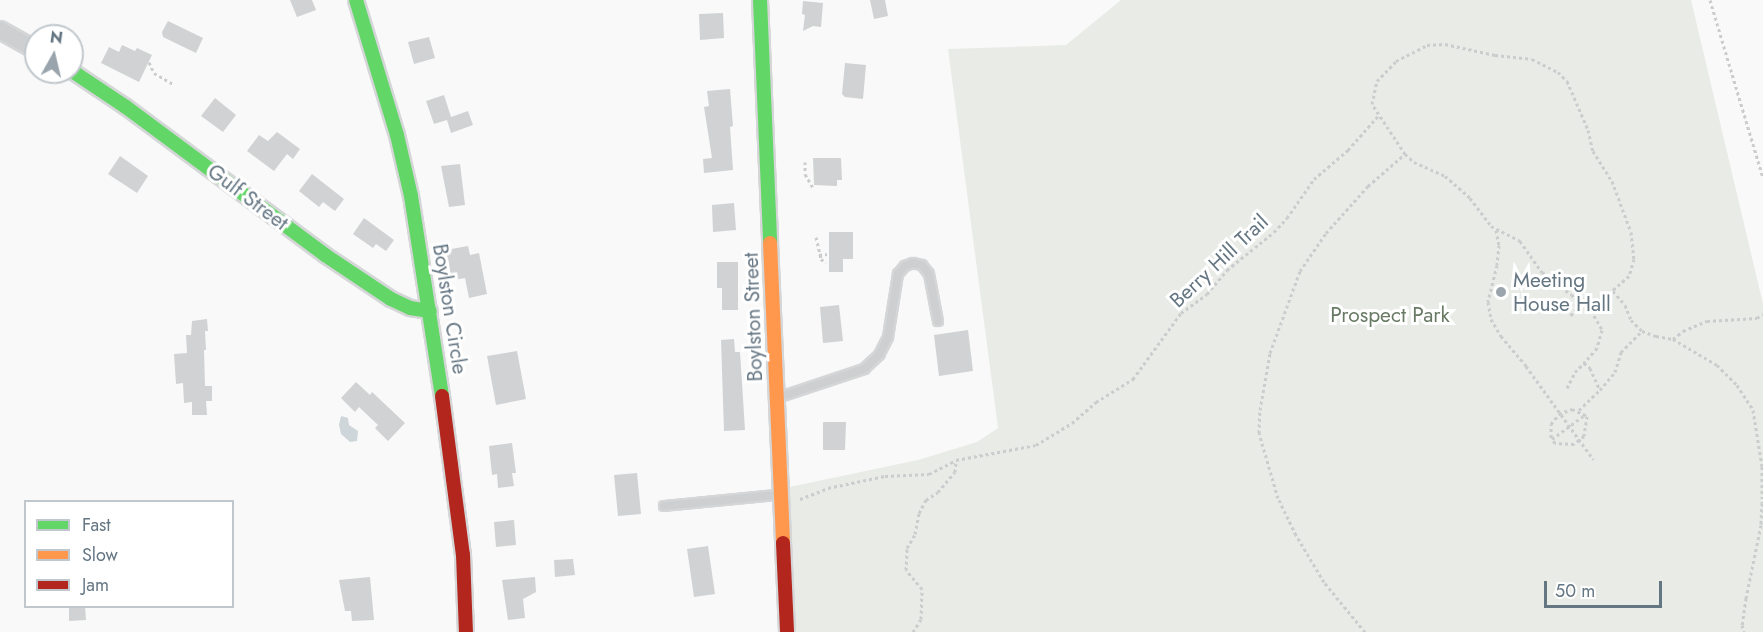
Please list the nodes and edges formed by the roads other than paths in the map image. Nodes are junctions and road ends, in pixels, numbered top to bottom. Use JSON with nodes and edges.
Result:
{"nodes":[{"id":1,"x":356,"y":0,"type":"edge"},
{"id":2,"x":760,"y":0,"type":"edge"},
{"id":3,"x":0,"y":30,"type":"edge"},
{"id":4,"x":24,"y":43,"type":"edge"},
{"id":5,"x":84,"y":80,"type":"edge"},
{"id":6,"x":430,"y":311,"type":"junction"},
{"id":7,"x":938,"y":321,"type":"dead end"},
{"id":8,"x":777,"y":398,"type":"junction"},
{"id":9,"x":781,"y":500,"type":"junction"},
{"id":10,"x":664,"y":506,"type":"dead end"},
{"id":11,"x":466,"y":632,"type":"edge"},
{"id":12,"x":787,"y":632,"type":"edge"}],
"edges":[{"from":1,"to":6,"type":"street","name":"Boylston Circle"},
{"from":2,"to":8,"type":"street","name":"Boylston Street"},
{"from":3,"to":4,"type":"street"},
{"from":5,"to":6,"type":"street","name":"Gulf Street"},
{"from":6,"to":11,"type":"street","name":"Boylston Circle"},
{"from":7,"to":8,"type":"lane"},
{"from":8,"to":9,"type":"street","name":"Boylston Street"},
{"from":9,"to":10,"type":"lane"},
{"from":9,"to":12,"type":"street","name":"Boylston Street"}]}
